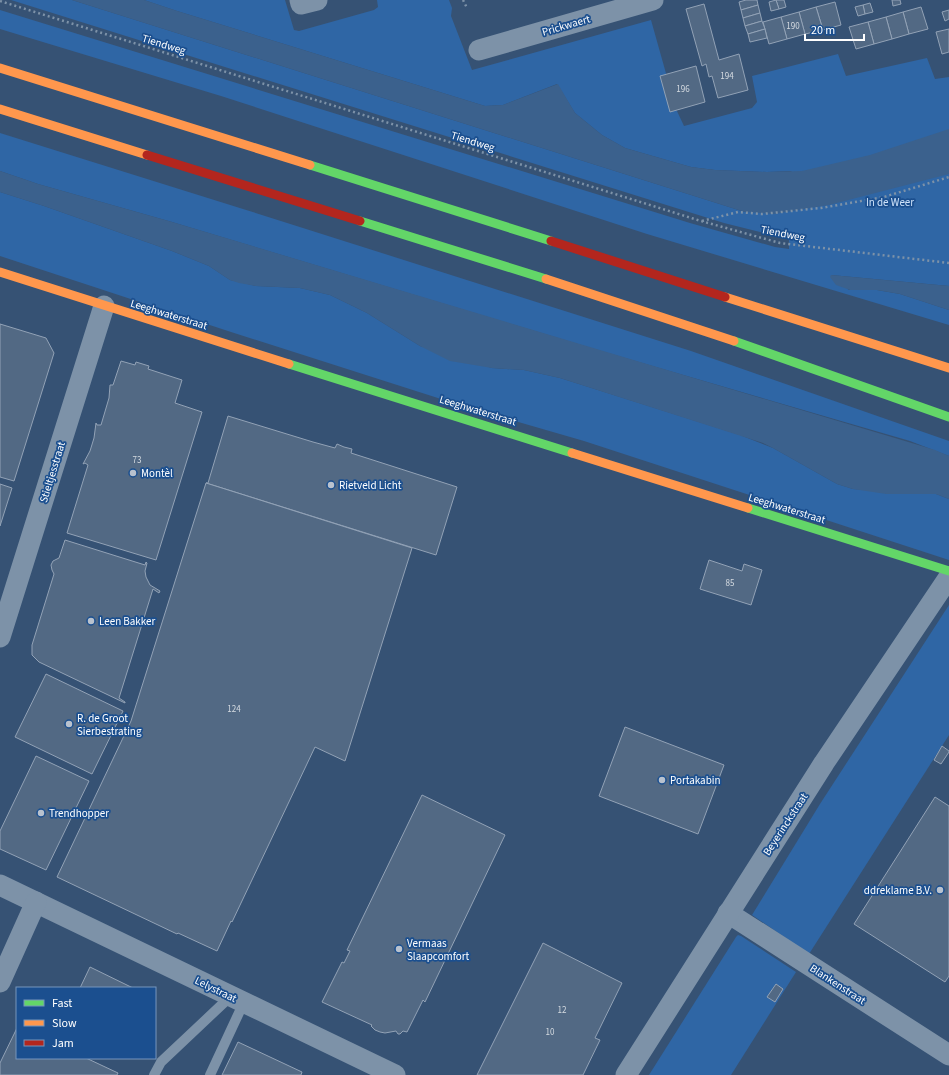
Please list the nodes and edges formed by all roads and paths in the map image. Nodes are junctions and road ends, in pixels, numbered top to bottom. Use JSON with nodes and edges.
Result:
{"nodes":[{"id":1,"x":300,"y":0,"type":"edge"},
{"id":2,"x":316,"y":0,"type":"edge"},
{"id":3,"x":463,"y":0,"type":"edge"},
{"id":4,"x":653,"y":0,"type":"edge"},
{"id":5,"x":0,"y":1,"type":"edge"},
{"id":6,"x":467,"y":8,"type":"dead end"},
{"id":7,"x":479,"y":50,"type":"dead end"},
{"id":8,"x":0,"y":68,"type":"edge"},
{"id":9,"x":0,"y":109,"type":"edge"},
{"id":10,"x":949,"y":177,"type":"edge"},
{"id":11,"x":701,"y":221,"type":"junction"},
{"id":12,"x":949,"y":263,"type":"edge"},
{"id":13,"x":0,"y":272,"type":"edge"},
{"id":14,"x":104,"y":306,"type":"junction"},
{"id":15,"x":949,"y":368,"type":"edge"},
{"id":16,"x":949,"y":417,"type":"edge"},
{"id":17,"x":949,"y":571,"type":"edge"},
{"id":18,"x":949,"y":577,"type":"edge"},
{"id":19,"x":0,"y":637,"type":"edge"},
{"id":20,"x":0,"y":885,"type":"edge"},
{"id":21,"x":36,"y":902,"type":"junction"},
{"id":22,"x":728,"y":913,"type":"junction"},
{"id":23,"x":0,"y":982,"type":"edge"},
{"id":24,"x":238,"y":999,"type":"junction"},
{"id":25,"x":949,"y":1055,"type":"edge"},
{"id":26,"x":154,"y":1075,"type":"edge"},
{"id":27,"x":210,"y":1075,"type":"edge"},
{"id":28,"x":395,"y":1075,"type":"edge"},
{"id":29,"x":626,"y":1075,"type":"edge"}],
"edges":[{"from":1,"to":2,"type":"street"},
{"from":3,"to":6,"type":"path"},
{"from":4,"to":7,"type":"street","name":"Prickwaert"},
{"from":5,"to":11,"type":"path","name":"Tiendweg"},
{"from":8,"to":15,"type":"main road"},
{"from":9,"to":16,"type":"main road"},
{"from":10,"to":11,"type":"path"},
{"from":11,"to":12,"type":"path","name":"Tiendweg"},
{"from":13,"to":14,"type":"main road","name":"Leeghwaterstraat"},
{"from":14,"to":17,"type":"main road","name":"Leeghwaterstraat"},
{"from":14,"to":19,"type":"street","name":"Stieltjesstraat"},
{"from":18,"to":22,"type":"street","name":"Beyerinckstraat"},
{"from":20,"to":21,"type":"street","name":"Lelystraat"},
{"from":21,"to":23,"type":"street"},
{"from":21,"to":24,"type":"street","name":"Lelystraat"},
{"from":22,"to":25,"type":"street","name":"Blankenstraat"},
{"from":22,"to":29,"type":"street","name":"Beyerinckstraat"},
{"from":24,"to":26,"type":"lane"},
{"from":24,"to":27,"type":"lane"},
{"from":24,"to":28,"type":"street","name":"Lelystraat"}]}
